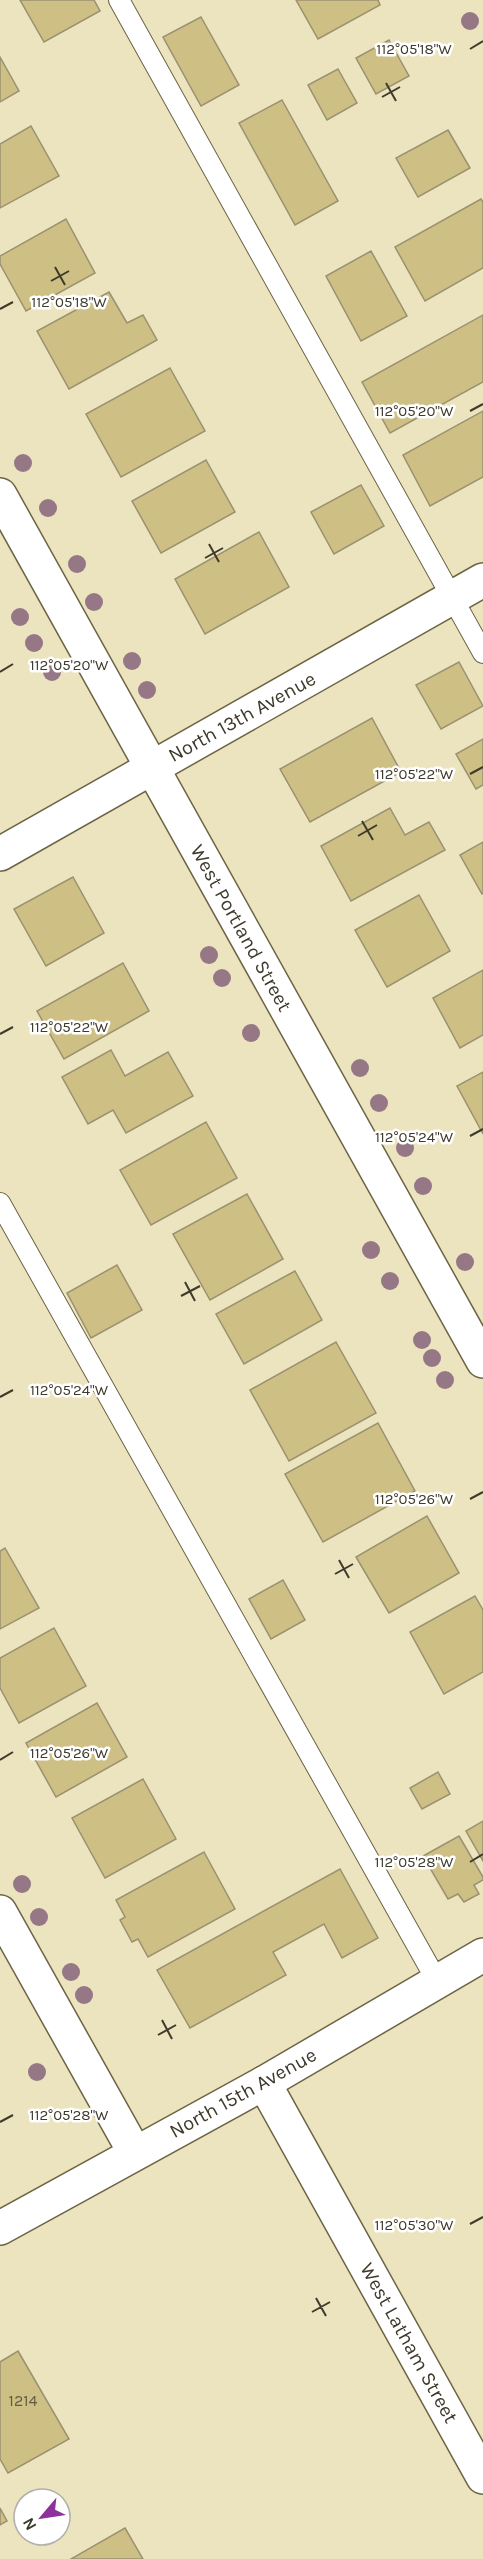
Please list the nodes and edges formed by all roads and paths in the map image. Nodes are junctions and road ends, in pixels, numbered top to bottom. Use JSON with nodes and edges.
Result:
{"nodes":[{"id":1,"x":119,"y":0,"type":"edge"},
{"id":2,"x":0,"y":495,"type":"edge"},
{"id":3,"x":483,"y":580,"type":"edge"},
{"id":4,"x":452,"y":598,"type":"junction"},
{"id":5,"x":483,"y":653,"type":"edge"},
{"id":6,"x":151,"y":768,"type":"junction"},
{"id":7,"x":0,"y":854,"type":"edge"},
{"id":8,"x":0,"y":1203,"type":"edge"},
{"id":9,"x":483,"y":1361,"type":"edge"},
{"id":10,"x":0,"y":1912,"type":"edge"},
{"id":11,"x":483,"y":1955,"type":"edge"},
{"id":12,"x":437,"y":1981,"type":"junction"},
{"id":13,"x":264,"y":2083,"type":"junction"},
{"id":14,"x":135,"y":2153,"type":"junction"},
{"id":15,"x":0,"y":2228,"type":"edge"},
{"id":16,"x":483,"y":2477,"type":"edge"}],
"edges":[{"from":1,"to":4,"type":"lane"},
{"from":2,"to":6,"type":"street","name":"West Portland Street"},
{"from":3,"to":4,"type":"street","name":"North 13th Avenue"},
{"from":4,"to":5,"type":"lane"},
{"from":4,"to":6,"type":"street","name":"North 13th Avenue"},
{"from":6,"to":7,"type":"street","name":"North 13th Avenue"},
{"from":6,"to":9,"type":"street","name":"West Portland Street"},
{"from":8,"to":12,"type":"lane"},
{"from":10,"to":14,"type":"street"},
{"from":11,"to":12,"type":"street","name":"North 15th Avenue"},
{"from":12,"to":13,"type":"street","name":"North 15th Avenue"},
{"from":13,"to":14,"type":"street","name":"North 15th Avenue"},
{"from":13,"to":16,"type":"street","name":"West Latham Street"},
{"from":14,"to":15,"type":"street","name":"North 15th Avenue"}]}
